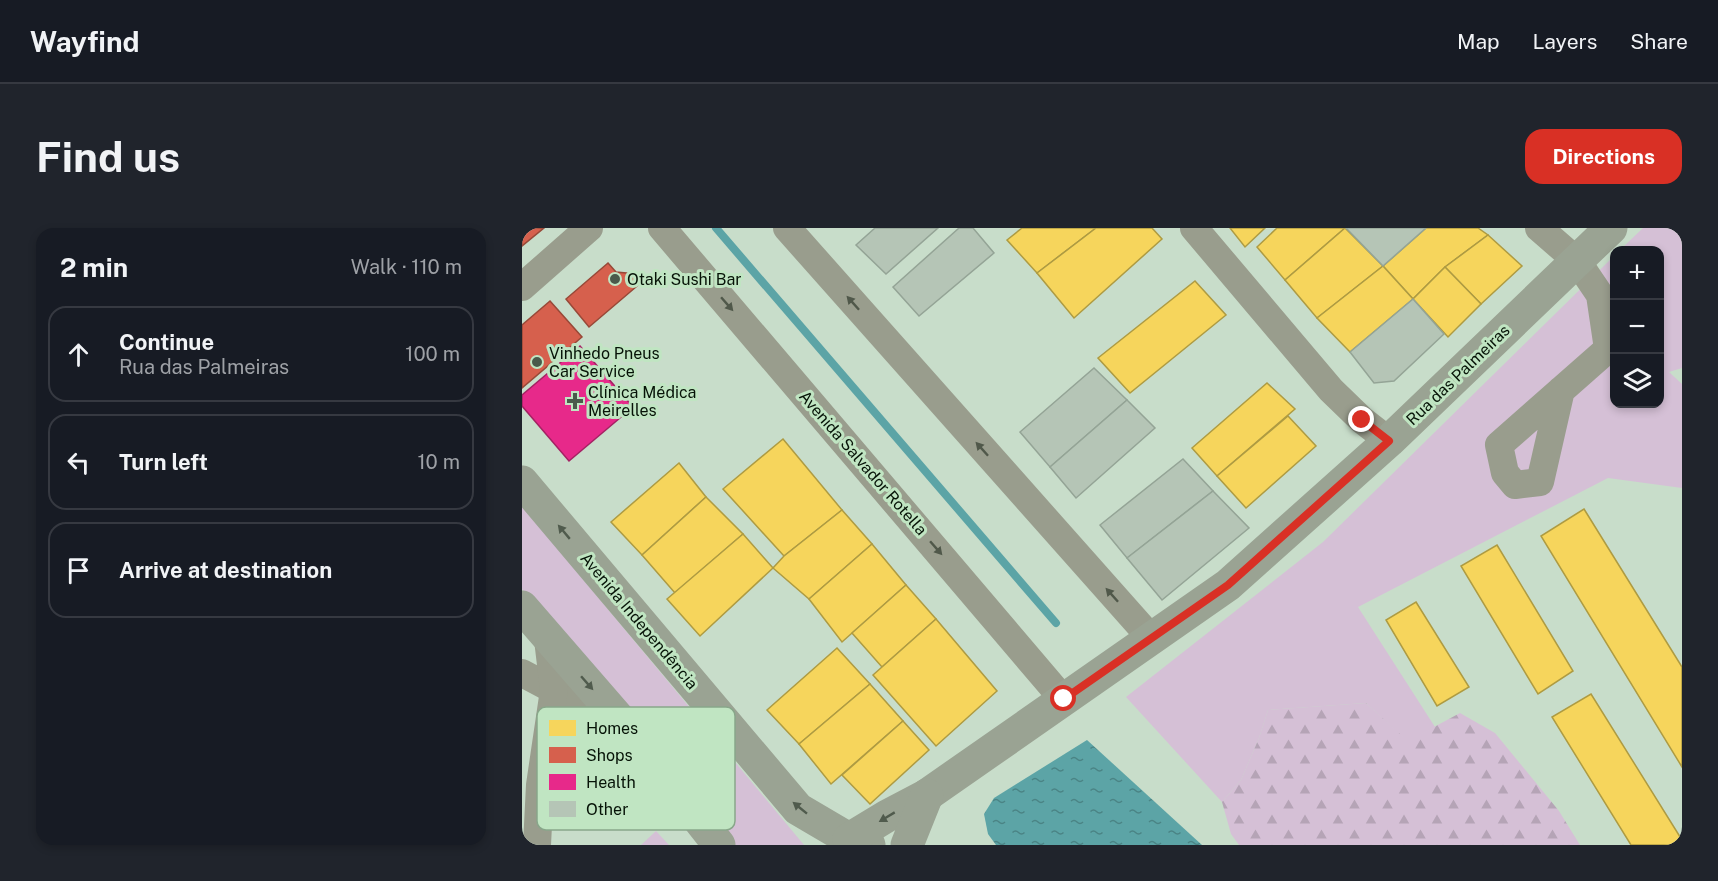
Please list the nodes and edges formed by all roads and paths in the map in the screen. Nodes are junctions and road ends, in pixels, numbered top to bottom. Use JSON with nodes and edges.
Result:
{"nodes":[{"id":1,"x":589,"y":228,"type":"edge"},
{"id":2,"x":662,"y":228,"type":"edge"},
{"id":3,"x":787,"y":228,"type":"edge"},
{"id":4,"x":1194,"y":228,"type":"edge"},
{"id":5,"x":1539,"y":228,"type":"edge"},
{"id":6,"x":1611,"y":228,"type":"edge"},
{"id":7,"x":1577,"y":261,"type":"junction"},
{"id":8,"x":522,"y":287,"type":"edge"},
{"id":9,"x":1562,"y":390,"type":"dead end"},
{"id":10,"x":1389,"y":441,"type":"junction"},
{"id":11,"x":522,"y":482,"type":"edge"},
{"id":12,"x":522,"y":607,"type":"edge"},
{"id":13,"x":1151,"y":638,"type":"junction"},
{"id":14,"x":548,"y":639,"type":"junction"},
{"id":15,"x":522,"y":673,"type":"edge"},
{"id":16,"x":554,"y":690,"type":"junction"},
{"id":17,"x":1064,"y":699,"type":"junction"},
{"id":18,"x":551,"y":707,"type":"edge"},
{"id":19,"x":578,"y":707,"type":"edge"},
{"id":20,"x":608,"y":707,"type":"edge"},
{"id":21,"x":712,"y":707,"type":"edge"},
{"id":22,"x":735,"y":734,"type":"edge"},
{"id":23,"x":927,"y":795,"type":"junction"},
{"id":24,"x":538,"y":830,"type":"edge"},
{"id":25,"x":707,"y":830,"type":"edge"},
{"id":26,"x":859,"y":842,"type":"edge"},
{"id":27,"x":537,"y":845,"type":"edge"},
{"id":28,"x":719,"y":845,"type":"edge"},
{"id":29,"x":907,"y":845,"type":"edge"}],
"edges":[{"from":1,"to":8,"type":"street"},
{"from":2,"to":17,"type":"street","name":"Avenida Salvador Rotella","one_way":true},
{"from":13,"to":3,"type":"street","one_way":true},
{"from":4,"to":10,"type":"street"},
{"from":5,"to":7,"type":"street"},
{"from":6,"to":7,"type":"main road","name":"Rua das Palmeiras"},
{"from":7,"to":9,"type":"street"},
{"from":7,"to":10,"type":"main road","name":"Rua das Palmeiras"},
{"from":10,"to":13,"type":"main road","name":"Rua das Palmeiras"},
{"from":21,"to":11,"type":"main road","name":"Avenida Independência","one_way":true},
{"from":12,"to":14,"type":"main road"},
{"from":13,"to":17,"type":"main road","name":"Rua das Palmeiras"},
{"from":14,"to":16,"type":"street"},
{"from":14,"to":20,"type":"main road","one_way":true},
{"from":15,"to":16,"type":"street"},
{"from":16,"to":18,"type":"street"},
{"from":16,"to":19,"type":"street"},
{"from":17,"to":23,"type":"main road","name":"Rua das Palmeiras"},
{"from":26,"to":22,"type":"main road","name":"Avenida Independência","one_way":true},
{"from":23,"to":26,"type":"main road","name":"Rua das Palmeiras","one_way":true},
{"from":23,"to":29,"type":"main road"},
{"from":24,"to":27,"type":"street"},
{"from":25,"to":28,"type":"main road"}]}
